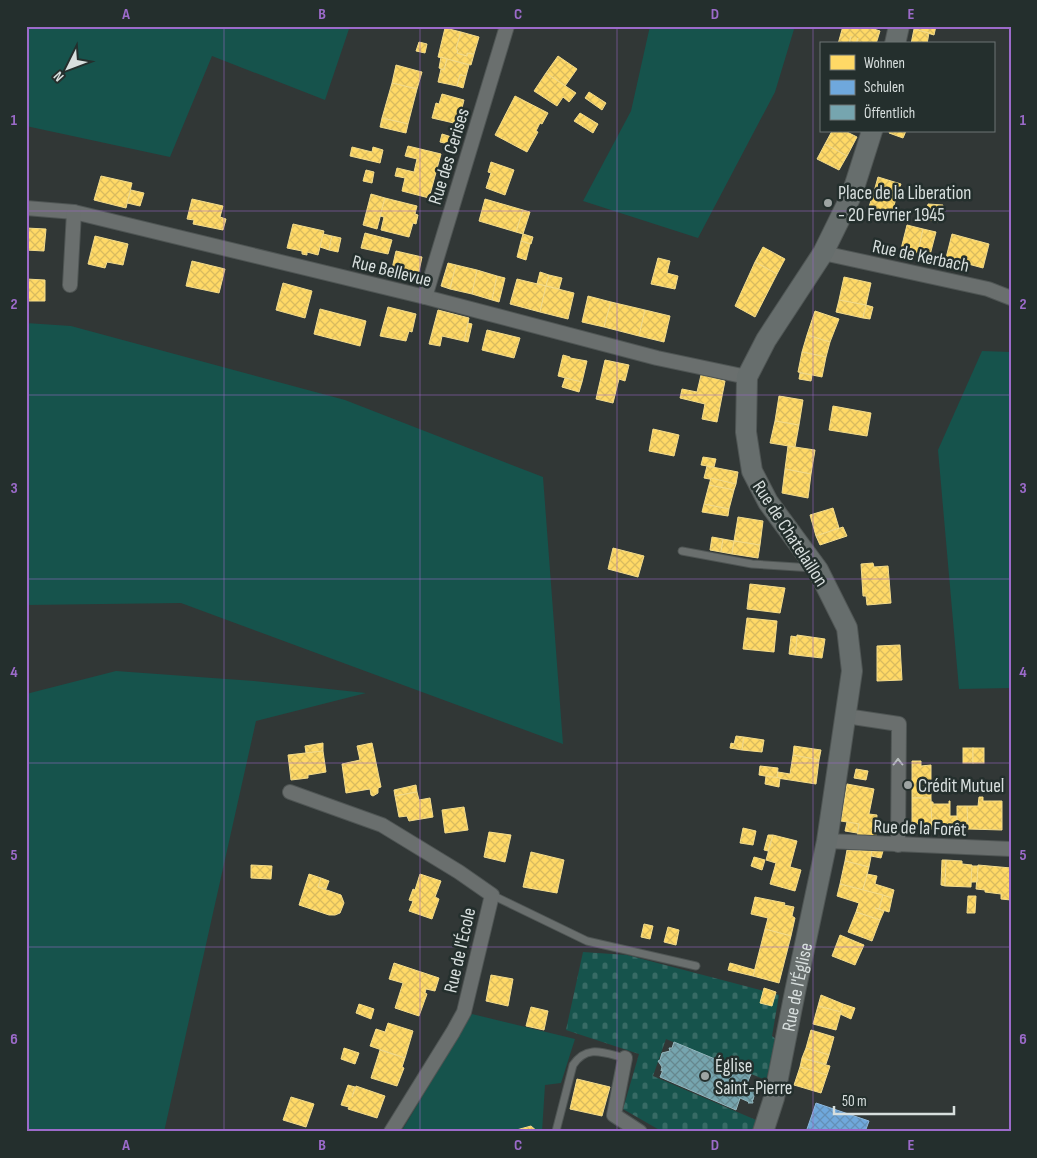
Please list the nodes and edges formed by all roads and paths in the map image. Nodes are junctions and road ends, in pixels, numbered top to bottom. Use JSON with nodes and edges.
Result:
{"nodes":[{"id":1,"x":507,"y":26,"type":"edge"},
{"id":2,"x":899,"y":26,"type":"edge"},
{"id":3,"x":895,"y":42,"type":"edge"},
{"id":4,"x":872,"y":132,"type":"edge"},
{"id":5,"x":26,"y":208,"type":"edge"},
{"id":6,"x":74,"y":212,"type":"junction"},
{"id":7,"x":823,"y":253,"type":"junction"},
{"id":8,"x":70,"y":285,"type":"dead end"},
{"id":9,"x":425,"y":297,"type":"junction"},
{"id":10,"x":1011,"y":298,"type":"edge"},
{"id":11,"x":747,"y":376,"type":"junction"},
{"id":12,"x":682,"y":551,"type":"dead end"},
{"id":13,"x":816,"y":568,"type":"junction"},
{"id":14,"x":846,"y":716,"type":"junction"},
{"id":15,"x":290,"y":792,"type":"dead end"},
{"id":16,"x":827,"y":841,"type":"junction"},
{"id":17,"x":898,"y":845,"type":"junction"},
{"id":18,"x":1011,"y":849,"type":"edge"},
{"id":19,"x":492,"y":895,"type":"junction"},
{"id":20,"x":696,"y":966,"type":"dead end"},
{"id":21,"x":625,"y":1058,"type":"joint"},
{"id":22,"x":632,"y":1130,"type":"edge"},
{"id":23,"x":556,"y":1131,"type":"edge"},
{"id":24,"x":391,"y":1132,"type":"edge"},
{"id":25,"x":763,"y":1132,"type":"edge"}],
"edges":[{"from":1,"to":9,"type":"street","name":"Rue des Cerises"},
{"from":2,"to":3,"type":"main road"},
{"from":4,"to":7,"type":"main road","name":"Rue de Chatelaillon"},
{"from":5,"to":6,"type":"street","name":"Rue Bellevue"},
{"from":6,"to":8,"type":"street"},
{"from":6,"to":9,"type":"street","name":"Rue Bellevue"},
{"from":7,"to":10,"type":"street","name":"Rue de Kerbach"},
{"from":7,"to":11,"type":"main road","name":"Rue de Chatelaillon"},
{"from":9,"to":11,"type":"street","name":"Rue Bellevue"},
{"from":11,"to":13,"type":"main road","name":"Rue de Chatelaillon"},
{"from":12,"to":13,"type":"lane"},
{"from":13,"to":14,"type":"main road","name":"Rue de Chatelaillon"},
{"from":14,"to":16,"type":"main road","name":"Rue de Chatelaillon"},
{"from":17,"to":14,"type":"street","one_way":true},
{"from":15,"to":19,"type":"street","name":"Rue de l'École"},
{"from":16,"to":17,"type":"street","name":"Rue de la Forêt"},
{"from":16,"to":25,"type":"main road","name":"Rue de l'Église"},
{"from":17,"to":18,"type":"street","name":"Rue de la Forêt"},
{"from":19,"to":20,"type":"lane"},
{"from":19,"to":24,"type":"street","name":"Rue de l'École"},
{"from":21,"to":22,"type":"street"},
{"from":21,"to":23,"type":"lane"}]}
